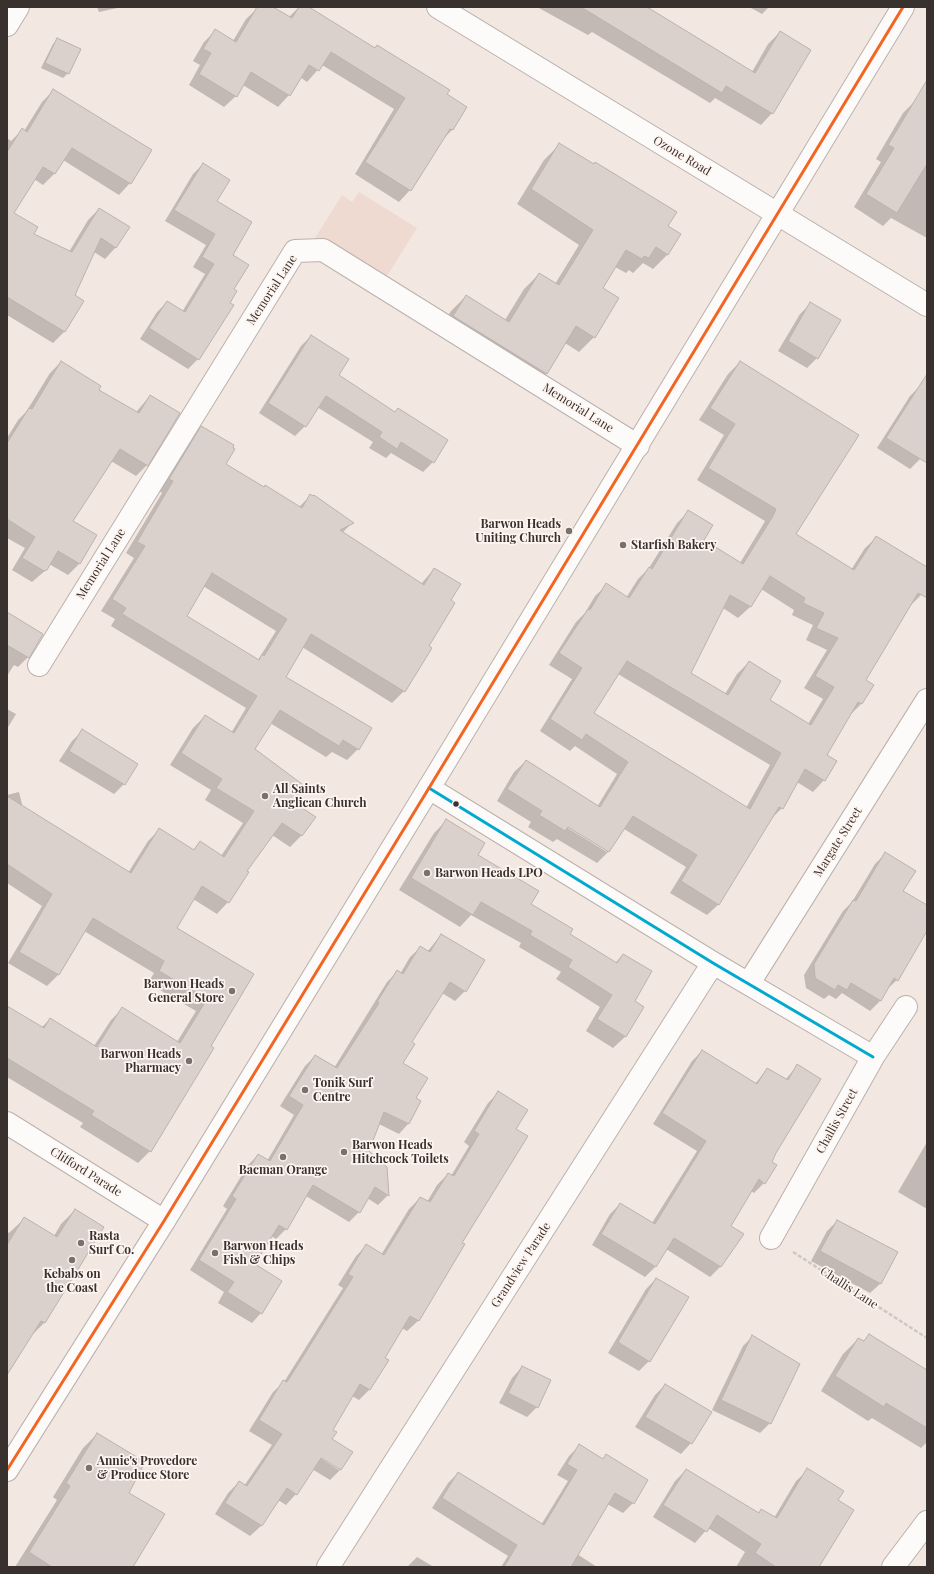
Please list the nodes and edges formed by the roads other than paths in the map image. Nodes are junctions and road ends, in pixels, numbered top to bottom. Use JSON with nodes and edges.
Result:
{"nodes":[{"id":1,"x":18,"y":7,"type":"edge"},
{"id":2,"x":438,"y":7,"type":"edge"},
{"id":3,"x":903,"y":7,"type":"edge"},
{"id":4,"x":7,"y":25,"type":"edge"},
{"id":5,"x":778,"y":215,"type":"junction"},
{"id":6,"x":927,"y":305,"type":"edge"},
{"id":7,"x":638,"y":446,"type":"junction"},
{"id":8,"x":39,"y":665,"type":"dead end"},
{"id":9,"x":927,"y":700,"type":"edge"},
{"id":10,"x":429,"y":788,"type":"junction"},
{"id":11,"x":713,"y":963,"type":"junction"},
{"id":12,"x":749,"y":984,"type":"junction"},
{"id":13,"x":906,"y":1007,"type":"dead end"},
{"id":14,"x":873,"y":1057,"type":"junction"},
{"id":15,"x":7,"y":1124,"type":"edge"},
{"id":16,"x":164,"y":1221,"type":"junction"},
{"id":17,"x":771,"y":1238,"type":"road end"},
{"id":18,"x":7,"y":1470,"type":"edge"},
{"id":19,"x":927,"y":1522,"type":"edge"},
{"id":20,"x":328,"y":1567,"type":"edge"},
{"id":21,"x":893,"y":1567,"type":"edge"}],
"edges":[{"from":1,"to":4,"type":"street"},
{"from":2,"to":5,"type":"street","name":"Ozone Road"},
{"from":3,"to":5,"type":"street"},
{"from":5,"to":6,"type":"street","name":"Ozone Road"},
{"from":5,"to":7,"type":"street"},
{"from":7,"to":8,"type":"street","name":"Memorial Lane"},
{"from":7,"to":10,"type":"street"},
{"from":9,"to":12,"type":"street","name":"Margate Street"},
{"from":10,"to":11,"type":"street"},
{"from":10,"to":16,"type":"street"},
{"from":11,"to":12,"type":"street"},
{"from":11,"to":20,"type":"street","name":"Grandview Parade"},
{"from":12,"to":14,"type":"street"},
{"from":13,"to":14,"type":"street","name":"Challis Street"},
{"from":14,"to":17,"type":"street","name":"Challis Street"},
{"from":15,"to":16,"type":"street","name":"Clifford Parade"},
{"from":16,"to":18,"type":"street"},
{"from":19,"to":21,"type":"street"}]}
